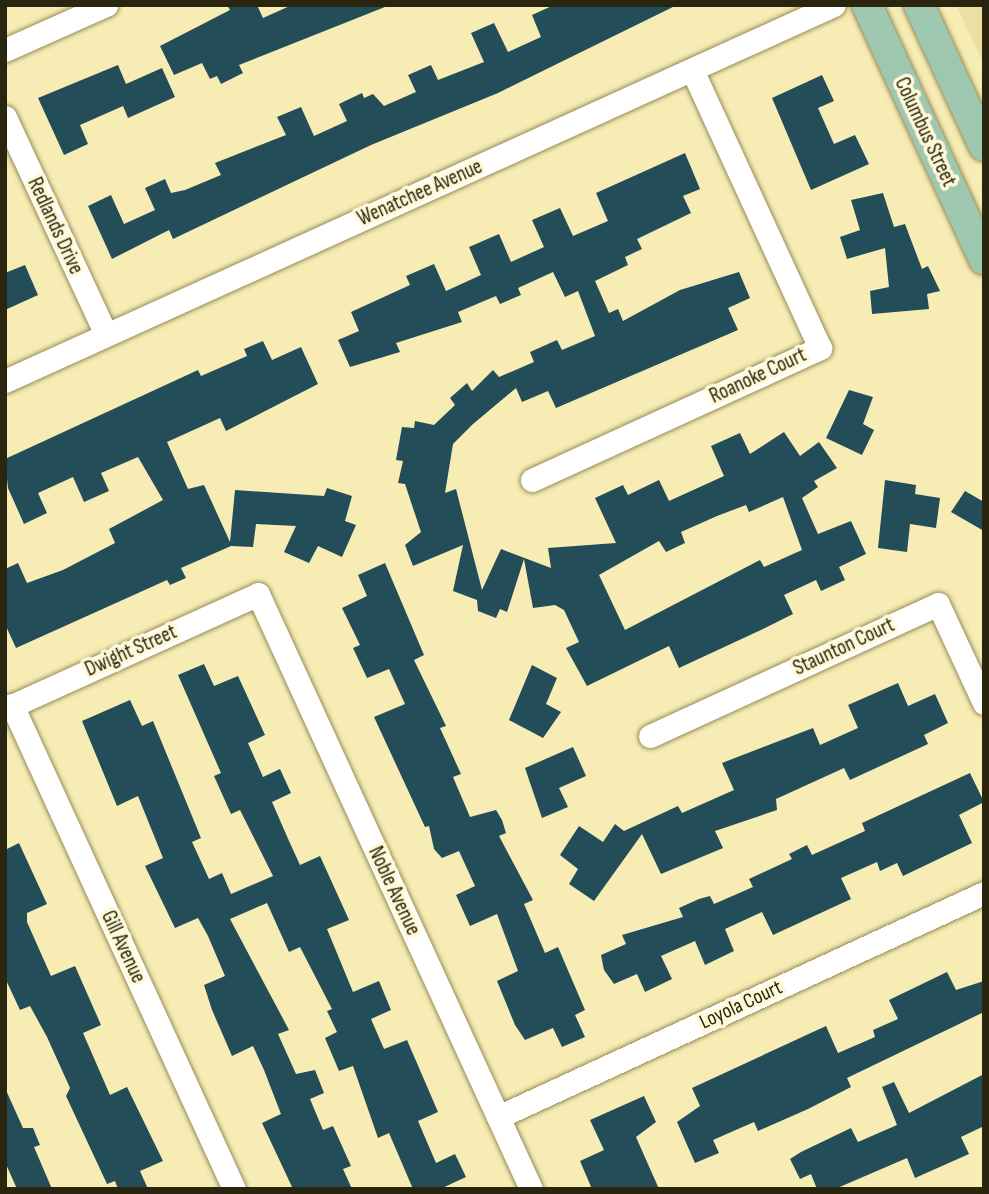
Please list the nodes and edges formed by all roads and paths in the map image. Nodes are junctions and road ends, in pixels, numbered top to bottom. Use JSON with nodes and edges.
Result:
{"nodes":[{"id":1,"x":106,"y":5,"type":"edge"},
{"id":2,"x":834,"y":5,"type":"edge"},
{"id":3,"x":867,"y":5,"type":"edge"},
{"id":4,"x":919,"y":5,"type":"edge"},
{"id":5,"x":5,"y":50,"type":"edge"},
{"id":6,"x":692,"y":70,"type":"junction"},
{"id":7,"x":5,"y":117,"type":"edge"},
{"id":8,"x":984,"y":146,"type":"edge"},
{"id":9,"x":984,"y":259,"type":"edge"},
{"id":10,"x":106,"y":335,"type":"junction"},
{"id":11,"x":5,"y":381,"type":"edge"},
{"id":12,"x":532,"y":480,"type":"dead end"},
{"id":13,"x":258,"y":594,"type":"joint"},
{"id":14,"x":984,"y":703,"type":"edge"},
{"id":15,"x":9,"y":707,"type":"edge"},
{"id":16,"x":650,"y":736,"type":"dead end"},
{"id":17,"x":984,"y":893,"type":"edge"},
{"id":18,"x":498,"y":1117,"type":"junction"},
{"id":19,"x":234,"y":1189,"type":"edge"},
{"id":20,"x":531,"y":1189,"type":"edge"}],
"edges":[{"from":1,"to":5,"type":"street"},
{"from":2,"to":6,"type":"street","name":"Wenatchee Avenue"},
{"from":3,"to":9,"type":"main road","name":"Columbus Street"},
{"from":4,"to":8,"type":"main road"},
{"from":6,"to":10,"type":"street","name":"Wenatchee Avenue"},
{"from":6,"to":12,"type":"street","name":"Roanoke Court"},
{"from":7,"to":10,"type":"street","name":"Redlands Drive"},
{"from":10,"to":11,"type":"street","name":"Wenatchee Avenue"},
{"from":13,"to":15,"type":"street","name":"Dwight Street"},
{"from":13,"to":18,"type":"street","name":"Noble Avenue"},
{"from":14,"to":16,"type":"street","name":"Staunton Court"},
{"from":15,"to":19,"type":"street","name":"Gill Avenue"},
{"from":17,"to":18,"type":"street","name":"Loyola Court"},
{"from":18,"to":20,"type":"street","name":"Noble Avenue"}]}
